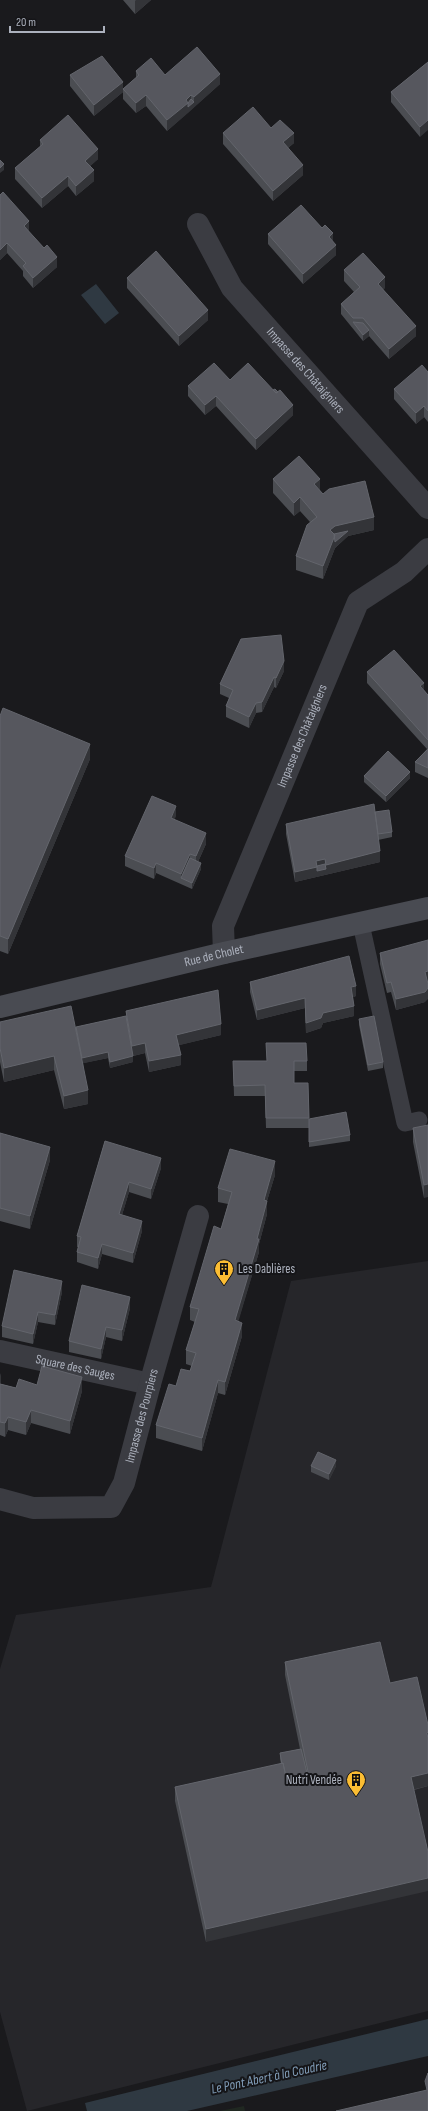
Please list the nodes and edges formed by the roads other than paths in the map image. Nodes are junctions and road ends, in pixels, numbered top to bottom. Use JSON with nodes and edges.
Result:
{"nodes":[{"id":1,"x":198,"y":224,"type":"dead end"},
{"id":2,"x":428,"y":508,"type":"edge"},
{"id":3,"x":428,"y":549,"type":"edge"},
{"id":4,"x":428,"y":908,"type":"edge"},
{"id":5,"x":361,"y":924,"type":"junction"},
{"id":6,"x":224,"y":953,"type":"junction"},
{"id":7,"x":0,"y":1007,"type":"edge"},
{"id":8,"x":419,"y":1120,"type":"dead end"},
{"id":9,"x":198,"y":1216,"type":"dead end"},
{"id":10,"x":0,"y":1351,"type":"edge"},
{"id":11,"x":150,"y":1384,"type":"junction"},
{"id":12,"x":0,"y":1499,"type":"edge"}],
"edges":[{"from":1,"to":2,"type":"street","name":"Impasse des Châtaigniers"},
{"from":3,"to":6,"type":"street","name":"Impasse des Châtaigniers"},
{"from":4,"to":5,"type":"main road","name":"Rue de Cholet"},
{"from":5,"to":6,"type":"main road","name":"Rue de Cholet"},
{"from":5,"to":8,"type":"lane"},
{"from":6,"to":7,"type":"main road","name":"Rue de Cholet"},
{"from":9,"to":11,"type":"street","name":"Impasse des Pourpiers"},
{"from":10,"to":11,"type":"street","name":"Square des Sauges"},
{"from":11,"to":12,"type":"street","name":"Impasse des Pourpiers"}]}
